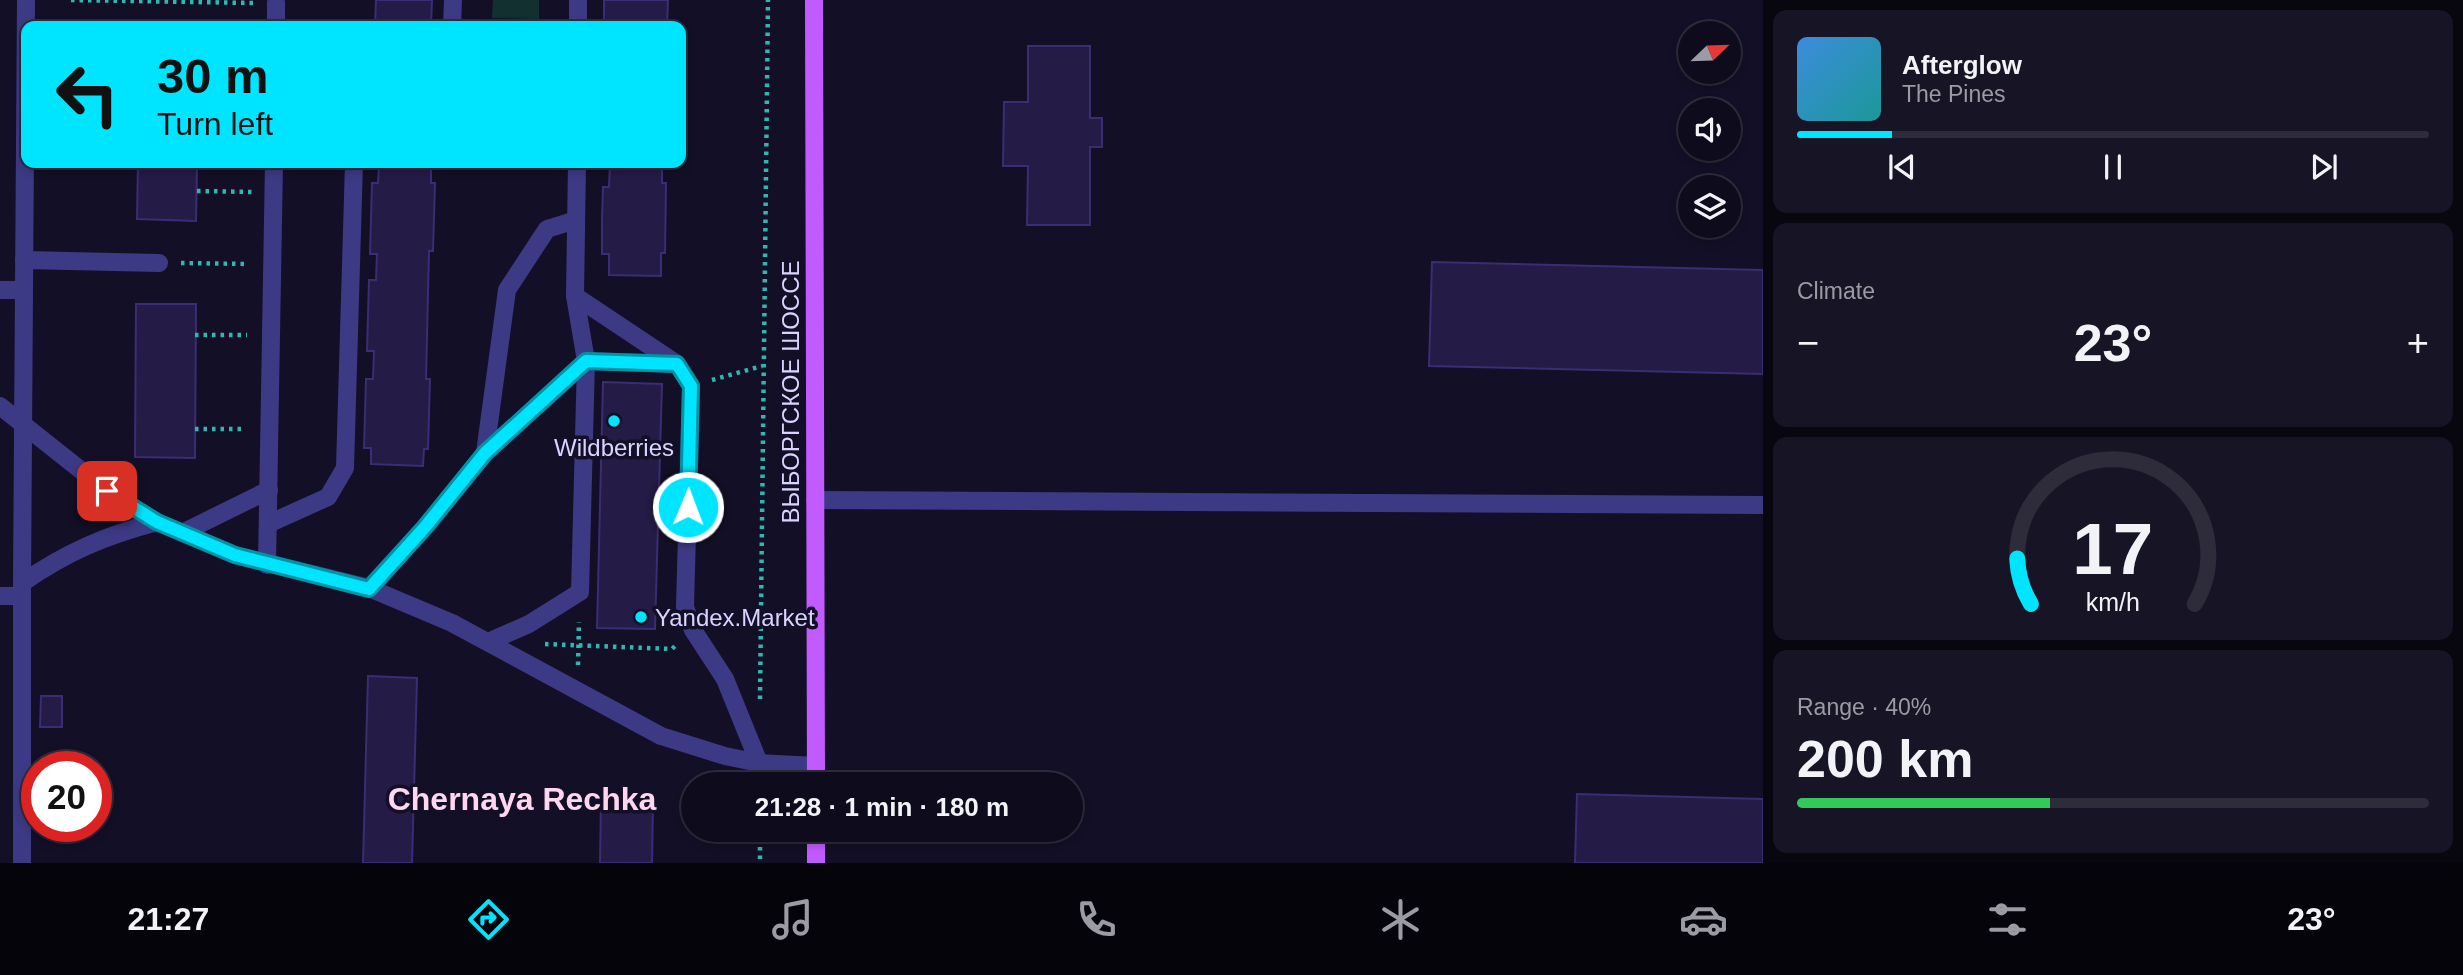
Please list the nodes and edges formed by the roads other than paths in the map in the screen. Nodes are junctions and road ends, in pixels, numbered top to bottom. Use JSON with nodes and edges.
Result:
{"nodes":[{"id":1,"x":26,"y":0,"type":"edge"},
{"id":2,"x":453,"y":0,"type":"edge"},
{"id":3,"x":578,"y":0,"type":"edge"},
{"id":4,"x":814,"y":0,"type":"edge"},
{"id":5,"x":276,"y":4,"type":"road end"},
{"id":6,"x":26,"y":21,"type":"edge"},
{"id":7,"x":276,"y":21,"type":"edge"},
{"id":8,"x":452,"y":21,"type":"edge"},
{"id":9,"x":578,"y":21,"type":"edge"},
{"id":10,"x":25,"y":168,"type":"edge"},
{"id":11,"x":274,"y":168,"type":"edge"},
{"id":12,"x":354,"y":168,"type":"edge"},
{"id":13,"x":577,"y":168,"type":"edge"},
{"id":14,"x":576,"y":220,"type":"junction"},
{"id":15,"x":24,"y":260,"type":"junction"},
{"id":16,"x":159,"y":263,"type":"road end"},
{"id":17,"x":0,"y":290,"type":"edge"},
{"id":18,"x":24,"y":290,"type":"junction"},
{"id":19,"x":576,"y":296,"type":"junction"},
{"id":20,"x":586,"y":361,"type":"junction"},
{"id":21,"x":677,"y":364,"type":"junction"},
{"id":22,"x":0,"y":406,"type":"edge"},
{"id":23,"x":23,"y":425,"type":"junction"},
{"id":24,"x":485,"y":453,"type":"junction"},
{"id":25,"x":269,"y":490,"type":"junction"},
{"id":26,"x":815,"y":499,"type":"junction"},
{"id":27,"x":1763,"y":505,"type":"edge"},
{"id":28,"x":157,"y":522,"type":"junction"},
{"id":29,"x":268,"y":524,"type":"junction"},
{"id":30,"x":182,"y":533,"type":"junction"},
{"id":31,"x":267,"y":565,"type":"junction"},
{"id":32,"x":22,"y":589,"type":"junction"},
{"id":33,"x":369,"y":589,"type":"junction"},
{"id":34,"x":0,"y":596,"type":"edge"},
{"id":35,"x":488,"y":642,"type":"junction"},
{"id":36,"x":760,"y":763,"type":"junction"},
{"id":37,"x":802,"y":772,"type":"edge"},
{"id":38,"x":816,"y":772,"type":"edge"},
{"id":39,"x":816,"y":842,"type":"edge"},
{"id":40,"x":22,"y":863,"type":"edge"},
{"id":41,"x":817,"y":863,"type":"edge"}],
"edges":[{"from":1,"to":6,"type":"street"},
{"from":2,"to":8,"type":"street"},
{"from":3,"to":9,"type":"street"},
{"from":4,"to":26,"type":"main road","name":"ВЫБОРГСКОЕ ШОССЕ"},
{"from":5,"to":7,"type":"street"},
{"from":10,"to":15,"type":"street"},
{"from":11,"to":25,"type":"street"},
{"from":12,"to":29,"type":"street"},
{"from":13,"to":14,"type":"street"},
{"from":14,"to":19,"type":"street"},
{"from":14,"to":24,"type":"street"},
{"from":15,"to":16,"type":"street"},
{"from":15,"to":18,"type":"street"},
{"from":17,"to":18,"type":"street"},
{"from":18,"to":23,"type":"street"},
{"from":19,"to":20,"type":"street"},
{"from":19,"to":21,"type":"street"},
{"from":20,"to":21,"type":"street"},
{"from":20,"to":24,"type":"street"},
{"from":20,"to":35,"type":"street"},
{"from":21,"to":36,"type":"street"},
{"from":22,"to":23,"type":"street"},
{"from":23,"to":28,"type":"street"},
{"from":23,"to":32,"type":"street"},
{"from":24,"to":33,"type":"street"},
{"from":25,"to":29,"type":"street"},
{"from":25,"to":30,"type":"street"},
{"from":26,"to":27,"type":"street"},
{"from":26,"to":38,"type":"main road","name":"ВЫБОРГСКОЕ ШОССЕ"},
{"from":28,"to":30,"type":"street"},
{"from":28,"to":32,"type":"street"},
{"from":29,"to":31,"type":"street"},
{"from":30,"to":31,"type":"street"},
{"from":31,"to":33,"type":"street"},
{"from":32,"to":34,"type":"street"},
{"from":32,"to":40,"type":"street"},
{"from":33,"to":35,"type":"street"},
{"from":35,"to":36,"type":"street"},
{"from":36,"to":37,"type":"street"},
{"from":39,"to":41,"type":"main road"}]}
